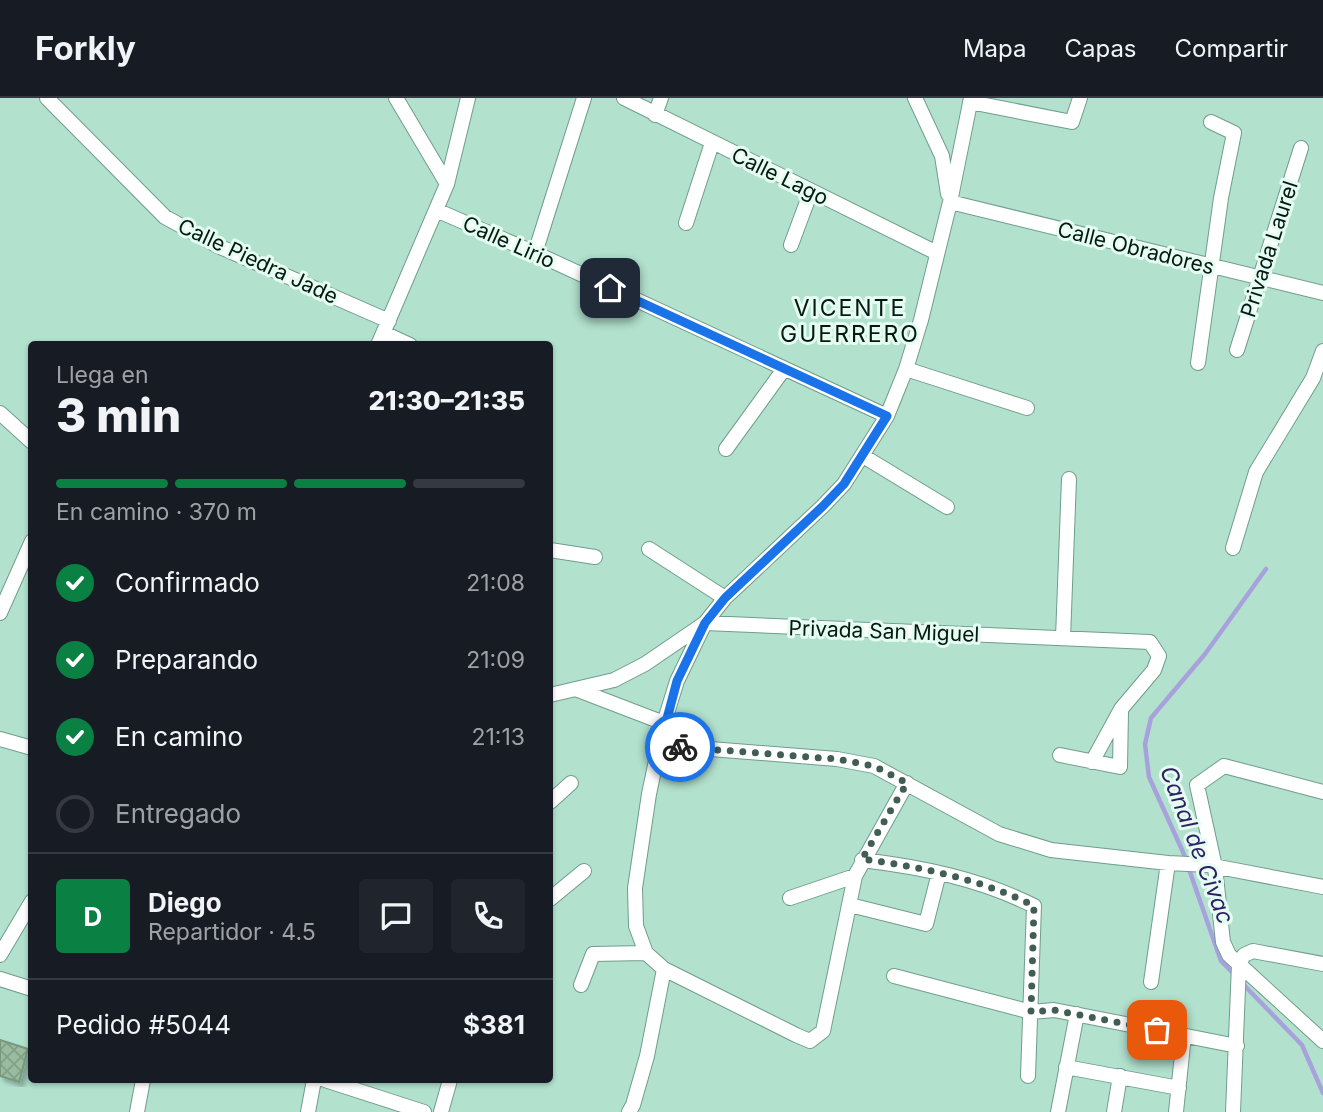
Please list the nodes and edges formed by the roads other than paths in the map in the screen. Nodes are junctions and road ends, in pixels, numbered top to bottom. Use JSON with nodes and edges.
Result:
{"nodes":[{"id":1,"x":47,"y":98,"type":"edge"},
{"id":2,"x":396,"y":98,"type":"edge"},
{"id":3,"x":468,"y":98,"type":"edge"},
{"id":4,"x":584,"y":98,"type":"edge"},
{"id":5,"x":624,"y":98,"type":"edge"},
{"id":6,"x":661,"y":98,"type":"edge"},
{"id":7,"x":915,"y":98,"type":"edge"},
{"id":8,"x":1080,"y":98,"type":"edge"},
{"id":9,"x":971,"y":100,"type":"edge"},
{"id":10,"x":655,"y":115,"type":"junction"},
{"id":11,"x":1211,"y":122,"type":"dead end"},
{"id":12,"x":712,"y":143,"type":"junction"},
{"id":13,"x":1301,"y":148,"type":"dead end"},
{"id":14,"x":447,"y":184,"type":"junction"},
{"id":15,"x":811,"y":191,"type":"junction"},
{"id":16,"x":950,"y":202,"type":"junction"},
{"id":17,"x":436,"y":211,"type":"junction"},
{"id":18,"x":686,"y":223,"type":"dead end"},
{"id":19,"x":791,"y":244,"type":"dead end"},
{"id":20,"x":535,"y":253,"type":"junction"},
{"id":21,"x":937,"y":253,"type":"junction"},
{"id":22,"x":1213,"y":267,"type":"junction"},
{"id":23,"x":1259,"y":278,"type":"junction"},
{"id":24,"x":1323,"y":293,"type":"edge"},
{"id":25,"x":384,"y":333,"type":"edge"},
{"id":26,"x":401,"y":341,"type":"edge"},
{"id":27,"x":1237,"y":350,"type":"dead end"},
{"id":28,"x":1323,"y":351,"type":"edge"},
{"id":29,"x":1198,"y":363,"type":"dead end"},
{"id":30,"x":784,"y":369,"type":"junction"},
{"id":31,"x":906,"y":369,"type":"junction"},
{"id":32,"x":1027,"y":408,"type":"dead end"},
{"id":33,"x":0,"y":413,"type":"edge"},
{"id":34,"x":887,"y":416,"type":"junction"},
{"id":35,"x":28,"y":438,"type":"edge"},
{"id":36,"x":726,"y":449,"type":"dead end"},
{"id":37,"x":863,"y":456,"type":"junction"},
{"id":38,"x":1069,"y":479,"type":"dead end"},
{"id":39,"x":947,"y":507,"type":"dead end"},
{"id":40,"x":1233,"y":548,"type":"dead end"},
{"id":41,"x":649,"y":549,"type":"dead end"},
{"id":42,"x":28,"y":550,"type":"edge"},
{"id":43,"x":553,"y":550,"type":"edge"},
{"id":44,"x":595,"y":557,"type":"dead end"},
{"id":45,"x":725,"y":598,"type":"junction"},
{"id":46,"x":0,"y":613,"type":"edge"},
{"id":47,"x":705,"y":623,"type":"junction"},
{"id":48,"x":1063,"y":638,"type":"junction"},
{"id":49,"x":578,"y":690,"type":"junction"},
{"id":50,"x":553,"y":694,"type":"edge"},
{"id":51,"x":1121,"y":709,"type":"junction"},
{"id":52,"x":664,"y":723,"type":"junction"},
{"id":53,"x":0,"y":739,"type":"edge"},
{"id":54,"x":660,"y":745,"type":"junction"},
{"id":55,"x":28,"y":747,"type":"edge"},
{"id":56,"x":1060,"y":755,"type":"dead end"},
{"id":57,"x":1092,"y":762,"type":"junction"},
{"id":58,"x":571,"y":783,"type":"dead end"},
{"id":59,"x":907,"y":783,"type":"junction"},
{"id":60,"x":1323,"y":792,"type":"edge"},
{"id":61,"x":553,"y":799,"type":"edge"},
{"id":62,"x":862,"y":859,"type":"junction"},
{"id":63,"x":1174,"y":863,"type":"junction"},
{"id":64,"x":1212,"y":866,"type":"junction"},
{"id":65,"x":584,"y":871,"type":"dead end"},
{"id":66,"x":939,"y":873,"type":"junction"},
{"id":67,"x":855,"y":876,"type":"junction"},
{"id":68,"x":1323,"y":887,"type":"edge"},
{"id":69,"x":553,"y":897,"type":"edge"},
{"id":70,"x":790,"y":898,"type":"dead end"},
{"id":71,"x":850,"y":905,"type":"junction"},
{"id":72,"x":28,"y":908,"type":"edge"},
{"id":73,"x":646,"y":953,"type":"junction"},
{"id":74,"x":0,"y":954,"type":"edge"},
{"id":75,"x":1323,"y":964,"type":"edge"},
{"id":76,"x":663,"y":969,"type":"junction"},
{"id":77,"x":1239,"y":969,"type":"junction"},
{"id":78,"x":894,"y":976,"type":"dead end"},
{"id":79,"x":0,"y":979,"type":"edge"},
{"id":80,"x":1150,"y":982,"type":"dead end"},
{"id":81,"x":581,"y":985,"type":"dead end"},
{"id":82,"x":28,"y":988,"type":"edge"},
{"id":83,"x":1031,"y":1012,"type":"junction"},
{"id":84,"x":1077,"y":1014,"type":"junction"},
{"id":85,"x":1184,"y":1035,"type":"junction"},
{"id":86,"x":1323,"y":1041,"type":"edge"},
{"id":87,"x":1237,"y":1046,"type":"junction"},
{"id":88,"x":1066,"y":1067,"type":"junction"},
{"id":89,"x":1028,"y":1076,"type":"dead end"},
{"id":90,"x":1120,"y":1076,"type":"junction"},
{"id":91,"x":142,"y":1083,"type":"edge"},
{"id":92,"x":313,"y":1083,"type":"edge"},
{"id":93,"x":333,"y":1083,"type":"edge"},
{"id":94,"x":449,"y":1083,"type":"edge"},
{"id":95,"x":1179,"y":1088,"type":"junction"},
{"id":96,"x":402,"y":1109,"type":"edge"},
{"id":97,"x":136,"y":1112,"type":"edge"},
{"id":98,"x":308,"y":1112,"type":"edge"},
{"id":99,"x":424,"y":1112,"type":"edge"},
{"id":100,"x":441,"y":1112,"type":"edge"},
{"id":101,"x":629,"y":1112,"type":"edge"},
{"id":102,"x":1058,"y":1112,"type":"edge"},
{"id":103,"x":1114,"y":1112,"type":"edge"},
{"id":104,"x":1176,"y":1112,"type":"edge"},
{"id":105,"x":1233,"y":1112,"type":"edge"}],
"edges":[{"from":1,"to":25,"type":"street","name":"Calle Piedra Jade"},
{"from":2,"to":14,"type":"street"},
{"from":3,"to":14,"type":"street"},
{"from":4,"to":20,"type":"street"},
{"from":5,"to":10,"type":"street","name":"Calle Lago"},
{"from":6,"to":10,"type":"street"},
{"from":7,"to":16,"type":"street"},
{"from":8,"to":9,"type":"street"},
{"from":9,"to":16,"type":"street"},
{"from":10,"to":12,"type":"street","name":"Calle Lago"},
{"from":11,"to":22,"type":"street"},
{"from":12,"to":15,"type":"street","name":"Calle Lago"},
{"from":12,"to":18,"type":"street"},
{"from":13,"to":23,"type":"street","name":"Privada Laurel"},
{"from":14,"to":17,"type":"street"},
{"from":15,"to":19,"type":"street"},
{"from":15,"to":21,"type":"street","name":"Calle Lago"},
{"from":16,"to":21,"type":"street"},
{"from":16,"to":22,"type":"street","name":"Calle Obradores"},
{"from":17,"to":20,"type":"street","name":"Calle Lirio"},
{"from":17,"to":25,"type":"street"},
{"from":20,"to":30,"type":"street","name":"Calle Lirio"},
{"from":21,"to":31,"type":"street"},
{"from":22,"to":23,"type":"street","name":"Calle Obradores"},
{"from":22,"to":29,"type":"street"},
{"from":23,"to":24,"type":"street","name":"Calle Obradores"},
{"from":23,"to":27,"type":"street","name":"Privada Laurel"},
{"from":25,"to":26,"type":"street","name":"Calle Piedra Jade"},
{"from":28,"to":40,"type":"street"},
{"from":30,"to":34,"type":"street","name":"Calle Lirio"},
{"from":30,"to":36,"type":"street"},
{"from":31,"to":32,"type":"street"},
{"from":31,"to":34,"type":"street"},
{"from":33,"to":35,"type":"street"},
{"from":34,"to":37,"type":"street"},
{"from":37,"to":39,"type":"street"},
{"from":37,"to":45,"type":"street"},
{"from":38,"to":48,"type":"street"},
{"from":41,"to":45,"type":"street"},
{"from":42,"to":46,"type":"street"},
{"from":43,"to":44,"type":"street"},
{"from":45,"to":47,"type":"street"},
{"from":47,"to":48,"type":"street","name":"Privada San Miguel"},
{"from":47,"to":49,"type":"street"},
{"from":47,"to":52,"type":"street"},
{"from":48,"to":51,"type":"street","name":"Privada San Miguel"},
{"from":49,"to":50,"type":"street"},
{"from":49,"to":52,"type":"street"},
{"from":51,"to":57,"type":"street"},
{"from":51,"to":57,"type":"street"},
{"from":52,"to":54,"type":"street"},
{"from":53,"to":55,"type":"street"},
{"from":54,"to":59,"type":"street"},
{"from":54,"to":73,"type":"street"},
{"from":56,"to":57,"type":"street"},
{"from":58,"to":61,"type":"street"},
{"from":59,"to":62,"type":"street"},
{"from":59,"to":63,"type":"street"},
{"from":60,"to":64,"type":"street"},
{"from":62,"to":66,"type":"street"},
{"from":62,"to":67,"type":"street"},
{"from":63,"to":64,"type":"street"},
{"from":63,"to":80,"type":"street"},
{"from":64,"to":68,"type":"street"},
{"from":64,"to":77,"type":"street"},
{"from":65,"to":69,"type":"street"},
{"from":66,"to":71,"type":"street"},
{"from":66,"to":83,"type":"street"},
{"from":67,"to":70,"type":"street"},
{"from":67,"to":71,"type":"street"},
{"from":71,"to":76,"type":"street"},
{"from":72,"to":74,"type":"street"},
{"from":73,"to":76,"type":"street"},
{"from":73,"to":81,"type":"street"},
{"from":75,"to":77,"type":"street"},
{"from":76,"to":101,"type":"street"},
{"from":77,"to":86,"type":"street"},
{"from":77,"to":87,"type":"street"},
{"from":78,"to":83,"type":"street"},
{"from":79,"to":82,"type":"street"},
{"from":83,"to":84,"type":"street"},
{"from":83,"to":89,"type":"street"},
{"from":84,"to":85,"type":"street"},
{"from":84,"to":88,"type":"street"},
{"from":85,"to":87,"type":"street"},
{"from":85,"to":95,"type":"street"},
{"from":87,"to":105,"type":"street"},
{"from":88,"to":90,"type":"street"},
{"from":88,"to":102,"type":"street"},
{"from":90,"to":95,"type":"street"},
{"from":90,"to":103,"type":"street"},
{"from":91,"to":97,"type":"street"},
{"from":92,"to":98,"type":"street"},
{"from":93,"to":96,"type":"street"},
{"from":94,"to":100,"type":"street"},
{"from":95,"to":104,"type":"street"},
{"from":96,"to":99,"type":"street"}]}
